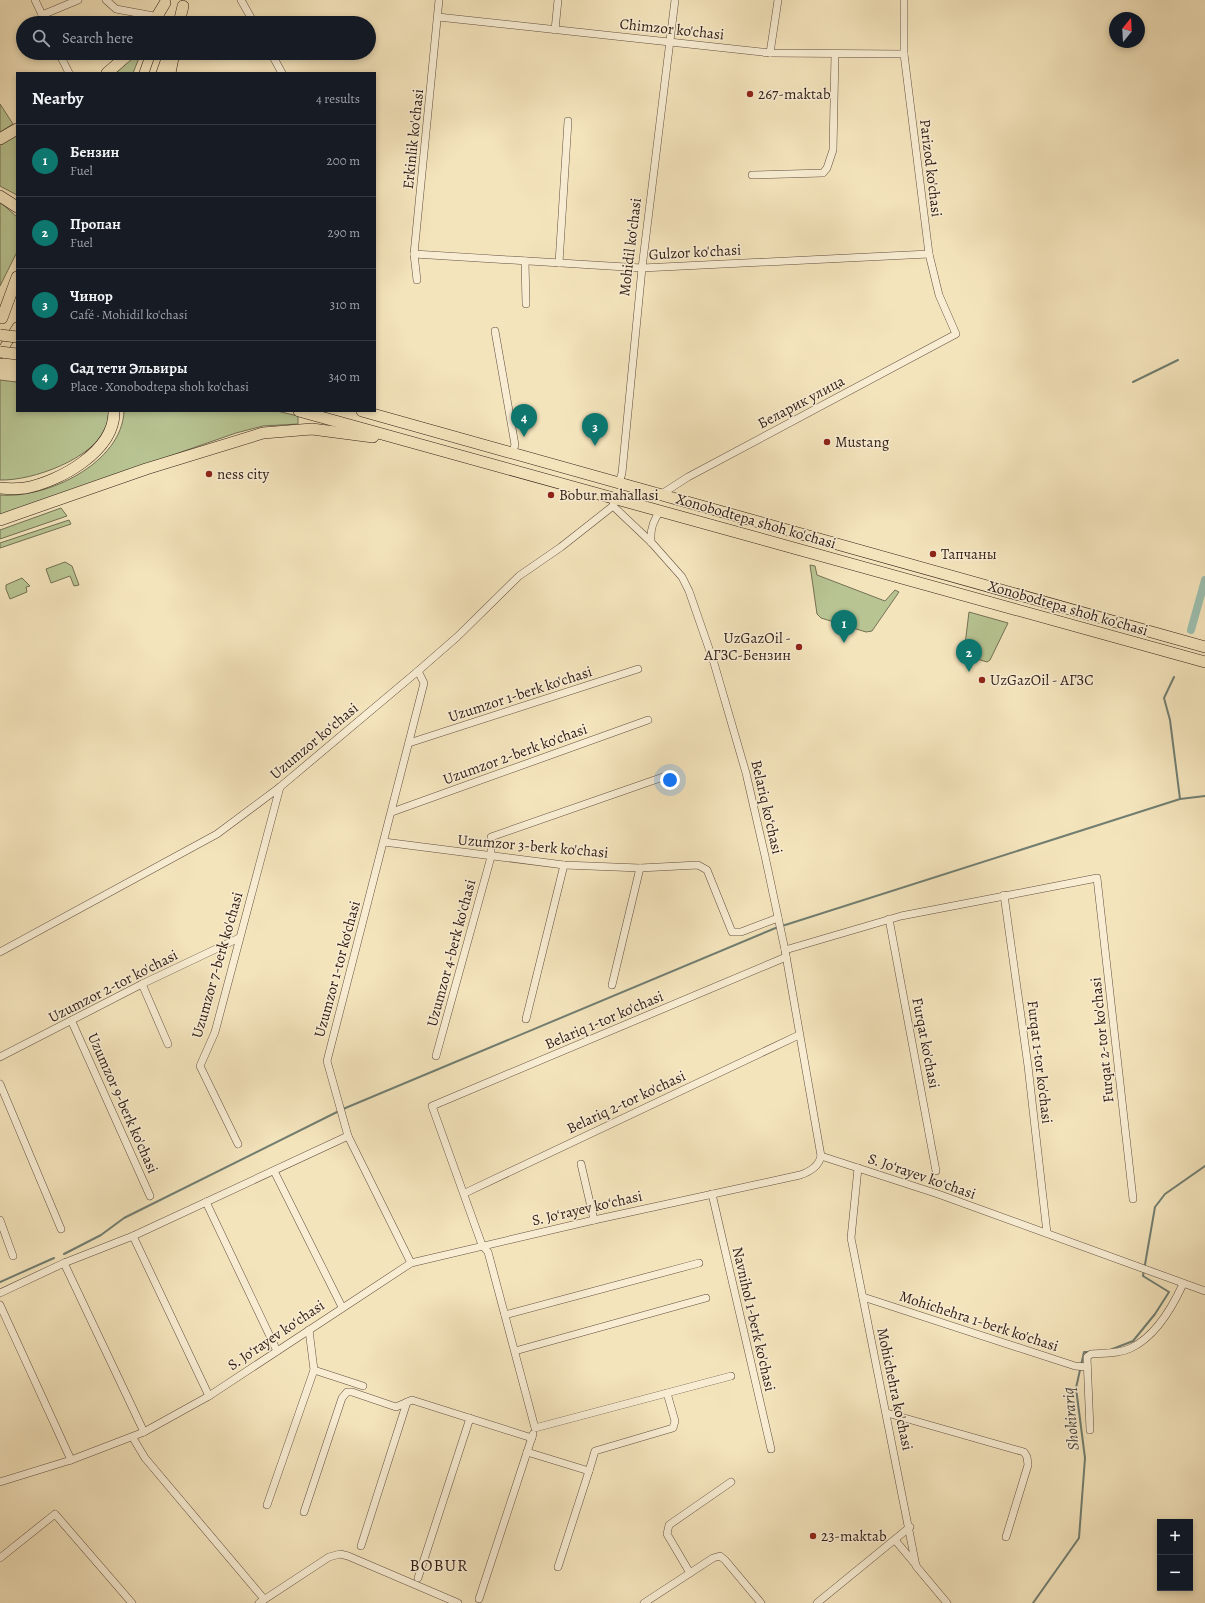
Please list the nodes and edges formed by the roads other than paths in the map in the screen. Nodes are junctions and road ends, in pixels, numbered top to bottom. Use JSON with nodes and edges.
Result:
{"nodes":[{"id":1,"x":35,"y":0,"type":"edge"},
{"id":2,"x":78,"y":0,"type":"edge"},
{"id":3,"x":108,"y":0,"type":"edge"},
{"id":4,"x":241,"y":0,"type":"edge"},
{"id":5,"x":440,"y":0,"type":"edge"},
{"id":6,"x":558,"y":0,"type":"edge"},
{"id":7,"x":675,"y":0,"type":"edge"},
{"id":8,"x":778,"y":0,"type":"edge"},
{"id":9,"x":904,"y":0,"type":"edge"},
{"id":10,"x":166,"y":2,"type":"edge"},
{"id":11,"x":183,"y":3,"type":"edge"},
{"id":12,"x":42,"y":14,"type":"joint"},
{"id":13,"x":143,"y":16,"type":"edge"},
{"id":14,"x":160,"y":16,"type":"edge"},
{"id":15,"x":180,"y":16,"type":"edge"},
{"id":16,"x":250,"y":16,"type":"edge"},
{"id":17,"x":438,"y":17,"type":"junction"},
{"id":18,"x":555,"y":30,"type":"junction"},
{"id":19,"x":670,"y":42,"type":"junction"},
{"id":20,"x":770,"y":53,"type":"junction"},
{"id":21,"x":835,"y":54,"type":"junction"},
{"id":22,"x":904,"y":54,"type":"junction"},
{"id":23,"x":63,"y":60,"type":"edge"},
{"id":24,"x":122,"y":60,"type":"edge"},
{"id":25,"x":149,"y":60,"type":"edge"},
{"id":26,"x":166,"y":60,"type":"edge"},
{"id":27,"x":173,"y":60,"type":"edge"},
{"id":28,"x":275,"y":60,"type":"edge"},
{"id":29,"x":69,"y":72,"type":"edge"},
{"id":30,"x":108,"y":72,"type":"edge"},
{"id":31,"x":144,"y":72,"type":"edge"},
{"id":32,"x":161,"y":72,"type":"edge"},
{"id":33,"x":170,"y":72,"type":"edge"},
{"id":34,"x":281,"y":72,"type":"edge"},
{"id":35,"x":568,"y":121,"type":"dead end"},
{"id":36,"x":16,"y":130,"type":"edge"},
{"id":37,"x":0,"y":139,"type":"edge"},
{"id":38,"x":752,"y":175,"type":"dead end"},
{"id":39,"x":0,"y":196,"type":"edge"},
{"id":40,"x":16,"y":206,"type":"edge"},
{"id":41,"x":414,"y":254,"type":"junction"},
{"id":42,"x":928,"y":254,"type":"junction"},
{"id":43,"x":526,"y":261,"type":"junction"},
{"id":44,"x":559,"y":263,"type":"junction"},
{"id":45,"x":642,"y":268,"type":"junction"},
{"id":46,"x":16,"y":280,"type":"edge"},
{"id":47,"x":417,"y":280,"type":"dead end"},
{"id":48,"x":16,"y":295,"type":"edge"},
{"id":49,"x":526,"y":304,"type":"dead end"},
{"id":50,"x":1,"y":319,"type":"edge"},
{"id":51,"x":16,"y":329,"type":"edge"},
{"id":52,"x":495,"y":331,"type":"dead end"},
{"id":53,"x":956,"y":334,"type":"joint"},
{"id":54,"x":0,"y":335,"type":"edge"},
{"id":55,"x":16,"y":337,"type":"edge"},
{"id":56,"x":0,"y":353,"type":"edge"},
{"id":57,"x":16,"y":354,"type":"edge"},
{"id":58,"x":376,"y":407,"type":"edge"},
{"id":59,"x":114,"y":412,"type":"edge"},
{"id":60,"x":303,"y":412,"type":"edge"},
{"id":61,"x":366,"y":412,"type":"edge"},
{"id":62,"x":433,"y":431,"type":"junction"},
{"id":63,"x":430,"y":446,"type":"junction"},
{"id":64,"x":512,"y":454,"type":"junction"},
{"id":65,"x":619,"y":483,"type":"junction"},
{"id":66,"x":0,"y":488,"type":"edge"},
{"id":67,"x":660,"y":495,"type":"junction"},
{"id":68,"x":614,"y":502,"type":"junction"},
{"id":69,"x":661,"y":510,"type":"junction"},
{"id":70,"x":0,"y":520,"type":"edge"},
{"id":71,"x":651,"y":542,"type":"junction"},
{"id":72,"x":884,"y":558,"type":"junction"},
{"id":73,"x":881,"y":572,"type":"junction"},
{"id":74,"x":1135,"y":628,"type":"junction"},
{"id":75,"x":1134,"y":642,"type":"junction"},
{"id":76,"x":1205,"y":647,"type":"edge"},
{"id":77,"x":1205,"y":662,"type":"edge"},
{"id":78,"x":638,"y":669,"type":"dead end"},
{"id":79,"x":418,"y":671,"type":"junction"},
{"id":80,"x":648,"y":720,"type":"dead end"},
{"id":81,"x":409,"y":743,"type":"junction"},
{"id":82,"x":666,"y":776,"type":"dead end"},
{"id":83,"x":280,"y":787,"type":"junction"},
{"id":84,"x":392,"y":812,"type":"junction"},
{"id":85,"x":384,"y":842,"type":"junction"},
{"id":86,"x":492,"y":857,"type":"junction"},
{"id":87,"x":564,"y":865,"type":"junction"},
{"id":88,"x":640,"y":868,"type":"junction"},
{"id":89,"x":1098,"y":878,"type":"joint"},
{"id":90,"x":1004,"y":895,"type":"junction"},
{"id":91,"x":778,"y":918,"type":"junction"},
{"id":92,"x":890,"y":919,"type":"junction"},
{"id":93,"x":239,"y":938,"type":"junction"},
{"id":94,"x":0,"y":952,"type":"edge"},
{"id":95,"x":786,"y":953,"type":"junction"},
{"id":96,"x":142,"y":984,"type":"junction"},
{"id":97,"x":612,"y":985,"type":"dead end"},
{"id":98,"x":526,"y":1019,"type":"dead end"},
{"id":99,"x":72,"y":1022,"type":"junction"},
{"id":100,"x":799,"y":1035,"type":"junction"},
{"id":101,"x":168,"y":1044,"type":"dead end"},
{"id":102,"x":436,"y":1056,"type":"dead end"},
{"id":103,"x":0,"y":1057,"type":"edge"},
{"id":104,"x":0,"y":1084,"type":"edge"},
{"id":105,"x":348,"y":1136,"type":"junction"},
{"id":106,"x":238,"y":1144,"type":"dead end"},
{"id":107,"x":821,"y":1156,"type":"junction"},
{"id":108,"x":581,"y":1164,"type":"dead end"},
{"id":109,"x":858,"y":1168,"type":"junction"},
{"id":110,"x":274,"y":1170,"type":"junction"},
{"id":111,"x":936,"y":1171,"type":"dead end"},
{"id":112,"x":465,"y":1193,"type":"junction"},
{"id":113,"x":712,"y":1194,"type":"junction"},
{"id":114,"x":150,"y":1196,"type":"dead end"},
{"id":115,"x":1133,"y":1199,"type":"dead end"},
{"id":116,"x":206,"y":1202,"type":"junction"},
{"id":117,"x":0,"y":1220,"type":"edge"},
{"id":118,"x":594,"y":1220,"type":"junction"},
{"id":119,"x":61,"y":1229,"type":"dead end"},
{"id":120,"x":1047,"y":1233,"type":"junction"},
{"id":121,"x":133,"y":1236,"type":"junction"},
{"id":122,"x":482,"y":1245,"type":"junction"},
{"id":123,"x":13,"y":1256,"type":"dead end"},
{"id":124,"x":64,"y":1263,"type":"junction"},
{"id":125,"x":411,"y":1263,"type":"junction"},
{"id":126,"x":699,"y":1263,"type":"dead end"},
{"id":127,"x":1183,"y":1284,"type":"junction"},
{"id":128,"x":1205,"y":1291,"type":"edge"},
{"id":129,"x":0,"y":1293,"type":"edge"},
{"id":130,"x":863,"y":1297,"type":"junction"},
{"id":131,"x":706,"y":1298,"type":"dead end"},
{"id":132,"x":0,"y":1305,"type":"edge"},
{"id":133,"x":342,"y":1307,"type":"junction"},
{"id":134,"x":505,"y":1315,"type":"junction"},
{"id":135,"x":309,"y":1330,"type":"junction"},
{"id":136,"x":277,"y":1351,"type":"junction"},
{"id":137,"x":515,"y":1351,"type":"junction"},
{"id":138,"x":1087,"y":1367,"type":"junction"},
{"id":139,"x":314,"y":1370,"type":"junction"},
{"id":140,"x":731,"y":1376,"type":"dead end"},
{"id":141,"x":363,"y":1386,"type":"dead end"},
{"id":142,"x":667,"y":1393,"type":"junction"},
{"id":143,"x":209,"y":1396,"type":"junction"},
{"id":144,"x":407,"y":1402,"type":"junction"},
{"id":145,"x":887,"y":1413,"type":"junction"},
{"id":146,"x":470,"y":1418,"type":"junction"},
{"id":147,"x":535,"y":1428,"type":"junction"},
{"id":148,"x":1090,"y":1430,"type":"dead end"},
{"id":149,"x":144,"y":1432,"type":"junction"},
{"id":150,"x":134,"y":1438,"type":"junction"},
{"id":151,"x":532,"y":1438,"type":"junction"},
{"id":152,"x":771,"y":1450,"type":"dead end"},
{"id":153,"x":527,"y":1452,"type":"junction"},
{"id":154,"x":71,"y":1460,"type":"junction"},
{"id":155,"x":589,"y":1471,"type":"junction"},
{"id":156,"x":0,"y":1482,"type":"edge"},
{"id":157,"x":731,"y":1482,"type":"dead end"},
{"id":158,"x":267,"y":1505,"type":"dead end"},
{"id":159,"x":304,"y":1512,"type":"dead end"},
{"id":160,"x":910,"y":1527,"type":"junction"},
{"id":161,"x":1006,"y":1537,"type":"dead end"},
{"id":162,"x":895,"y":1540,"type":"junction"},
{"id":163,"x":361,"y":1546,"type":"dead end"},
{"id":164,"x":0,"y":1558,"type":"edge"},
{"id":165,"x":916,"y":1566,"type":"junction"},
{"id":166,"x":558,"y":1567,"type":"dead end"},
{"id":167,"x":690,"y":1573,"type":"junction"},
{"id":168,"x":418,"y":1578,"type":"dead end"},
{"id":169,"x":479,"y":1599,"type":"dead end"},
{"id":170,"x":262,"y":1601,"type":"edge"},
{"id":171,"x":454,"y":1602,"type":"edge"},
{"id":172,"x":132,"y":1603,"type":"edge"},
{"id":173,"x":644,"y":1603,"type":"edge"},
{"id":174,"x":761,"y":1603,"type":"edge"},
{"id":175,"x":817,"y":1603,"type":"edge"},
{"id":176,"x":947,"y":1603,"type":"edge"}],
"edges":[{"from":1,"to":12,"type":"street"},
{"from":2,"to":12,"type":"street"},
{"from":3,"to":13,"type":"street"},
{"from":4,"to":16,"type":"street"},
{"from":5,"to":17,"type":"street","name":"Erkinlik ko'chasi"},
{"from":6,"to":18,"type":"street"},
{"from":7,"to":19,"type":"street","name":"Mohidil ko'chasi"},
{"from":8,"to":20,"type":"street"},
{"from":9,"to":22,"type":"street","name":"Parizod ko'chasi"},
{"from":10,"to":14,"type":"highway"},
{"from":11,"to":15,"type":"highway"},
{"from":17,"to":18,"type":"street","name":"Chimzor ko'chasi"},
{"from":17,"to":41,"type":"street","name":"Erkinlik ko'chasi"},
{"from":18,"to":19,"type":"street","name":"Chimzor ko'chasi"},
{"from":19,"to":20,"type":"street","name":"Chimzor ko'chasi"},
{"from":19,"to":45,"type":"street","name":"Mohidil ko'chasi"},
{"from":20,"to":21,"type":"street","name":"Chimzor ko'chasi"},
{"from":21,"to":22,"type":"street","name":"Chimzor ko'chasi"},
{"from":21,"to":38,"type":"street"},
{"from":22,"to":42,"type":"street","name":"Parizod ko'chasi"},
{"from":23,"to":29,"type":"street"},
{"from":24,"to":30,"type":"highway"},
{"from":25,"to":31,"type":"main road"},
{"from":26,"to":32,"type":"main road"},
{"from":27,"to":33,"type":"highway"},
{"from":28,"to":34,"type":"street"},
{"from":35,"to":44,"type":"street"},
{"from":36,"to":37,"type":"highway"},
{"from":39,"to":40,"type":"highway"},
{"from":41,"to":43,"type":"street","name":"Gulzor ko'chasi"},
{"from":41,"to":47,"type":"street","name":"Erkinlik ko'chasi"},
{"from":42,"to":45,"type":"street","name":"Gulzor ko'chasi"},
{"from":42,"to":53,"type":"street","name":"Parizod ko'chasi"},
{"from":43,"to":44,"type":"street","name":"Gulzor ko'chasi"},
{"from":43,"to":49,"type":"street"},
{"from":44,"to":45,"type":"street","name":"Gulzor ko'chasi"},
{"from":45,"to":65,"type":"street","name":"Mohidil ko'chasi"},
{"from":46,"to":50,"type":"highway"},
{"from":48,"to":50,"type":"main road"},
{"from":51,"to":56,"type":"main road"},
{"from":52,"to":64,"type":"street"},
{"from":53,"to":67,"type":"street","name":"Беларик улица"},
{"from":54,"to":55,"type":"highway","bridge":true},
{"from":56,"to":57,"type":"highway","bridge":true},
{"from":58,"to":62,"type":"highway"},
{"from":59,"to":66,"type":"highway"},
{"from":60,"to":63,"type":"highway","name":"Xonobodtepa shoh ko'chasi"},
{"from":61,"to":62,"type":"highway","name":"Xonobodtepa shoh ko'chasi"},
{"from":62,"to":64,"type":"highway","name":"Xonobodtepa shoh ko'chasi"},
{"from":63,"to":68,"type":"highway","name":"Xonobodtepa shoh ko'chasi"},
{"from":63,"to":70,"type":"highway"},
{"from":64,"to":65,"type":"highway","name":"Xonobodtepa shoh ko'chasi"},
{"from":65,"to":67,"type":"highway","name":"Xonobodtepa shoh ko'chasi"},
{"from":65,"to":68,"type":"highway","name":"Mohidil ko'chasi"},
{"from":67,"to":72,"type":"highway","name":"Xonobodtepa shoh ko'chasi"},
{"from":68,"to":69,"type":"highway","name":"Xonobodtepa shoh ko'chasi"},
{"from":68,"to":71,"type":"street","name":"Belariq koʻchasi"},
{"from":68,"to":79,"type":"street","name":"Uzumzor koʻchasi"},
{"from":69,"to":71,"type":"street"},
{"from":69,"to":73,"type":"highway","name":"Xonobodtepa shoh ko'chasi"},
{"from":71,"to":91,"type":"street","name":"Belariq koʻchasi"},
{"from":72,"to":73,"type":"highway"},
{"from":72,"to":74,"type":"highway","name":"Xonobodtepa shoh ko'chasi"},
{"from":73,"to":75,"type":"highway","name":"Xonobodtepa shoh ko'chasi"},
{"from":74,"to":75,"type":"highway"},
{"from":74,"to":76,"type":"highway","name":"Xonobodtepa shoh ko'chasi"},
{"from":75,"to":77,"type":"highway","name":"Xonobodtepa shoh ko'chasi"},
{"from":78,"to":81,"type":"street","name":"Uzumzor 1-berk ko'chasi"},
{"from":79,"to":81,"type":"street","name":"Uzumzor 1-tor ko‘chasi"},
{"from":79,"to":83,"type":"street","name":"Uzumzor koʻchasi"},
{"from":80,"to":84,"type":"street","name":"Uzumzor 2-berk ko'chasi"},
{"from":81,"to":84,"type":"street","name":"Uzumzor 1-tor ko‘chasi"},
{"from":82,"to":86,"type":"street","name":"Uzumzor 4-berk ko'chasi"},
{"from":83,"to":93,"type":"street","name":"Uzumzor 7-berk ko'chasi"},
{"from":83,"to":94,"type":"street","name":"Uzumzor koʻchasi"},
{"from":84,"to":85,"type":"street","name":"Uzumzor 1-tor ko‘chasi"},
{"from":85,"to":86,"type":"street","name":"Uzumzor 3-berk ko'chasi"},
{"from":85,"to":105,"type":"street","name":"Uzumzor 1-tor ko‘chasi"},
{"from":86,"to":87,"type":"street","name":"Uzumzor 3-berk ko'chasi"},
{"from":86,"to":102,"type":"street","name":"Uzumzor 4-berk ko'chasi"},
{"from":87,"to":88,"type":"street","name":"Uzumzor 3-berk ko'chasi"},
{"from":87,"to":98,"type":"street"},
{"from":88,"to":91,"type":"street","name":"Uzumzor 3-berk ko'chasi"},
{"from":88,"to":97,"type":"street"},
{"from":89,"to":90,"type":"street","name":"Belariq 1-tor ko'chasi"},
{"from":89,"to":115,"type":"street","name":"Furqat 2-tor ko'chasi"},
{"from":90,"to":92,"type":"street","name":"Belariq 1-tor ko'chasi"},
{"from":90,"to":120,"type":"street","name":"Furqat 1-tor ko'chasi"},
{"from":91,"to":95,"type":"street","name":"Belariq koʻchasi"},
{"from":92,"to":95,"type":"street","name":"Belariq 1-tor ko'chasi"},
{"from":92,"to":111,"type":"street","name":"Furqat ko'chasi"},
{"from":93,"to":96,"type":"street","name":"Uzumzor 2-tor ko'chasi"},
{"from":93,"to":106,"type":"street","name":"Uzumzor 7-berk ko'chasi"},
{"from":95,"to":100,"type":"street","name":"Belariq koʻchasi"},
{"from":95,"to":112,"type":"street","name":"Belariq 1-tor ko'chasi"},
{"from":96,"to":99,"type":"street","name":"Uzumzor 2-tor ko'chasi"},
{"from":96,"to":101,"type":"street"},
{"from":99,"to":103,"type":"street","name":"Uzumzor 2-tor ko'chasi"},
{"from":99,"to":114,"type":"street","name":"Uzumzor 9-berk ko'chasi"},
{"from":100,"to":107,"type":"street","name":"Belariq koʻchasi"},
{"from":100,"to":112,"type":"street","name":"Belariq 2-tor ko'chasi"},
{"from":104,"to":119,"type":"street"},
{"from":105,"to":110,"type":"street"},
{"from":105,"to":125,"type":"street","name":"Uzumzor 1-tor ko‘chasi"},
{"from":107,"to":109,"type":"street","name":"S. Joʻrayev koʻchasi"},
{"from":107,"to":113,"type":"street","name":"S. Joʻrayev koʻchasi"},
{"from":108,"to":118,"type":"street"},
{"from":109,"to":120,"type":"street","name":"S. Joʻrayev koʻchasi"},
{"from":109,"to":130,"type":"street","name":"Mohichehra ko'chasi"},
{"from":110,"to":116,"type":"street"},
{"from":110,"to":133,"type":"street"},
{"from":112,"to":122,"type":"street"},
{"from":113,"to":118,"type":"street","name":"S. Joʻrayev koʻchasi"},
{"from":113,"to":152,"type":"street","name":"Navnihol 1-berk ko'chasi"},
{"from":116,"to":121,"type":"street"},
{"from":116,"to":136,"type":"street"},
{"from":117,"to":123,"type":"street"},
{"from":118,"to":122,"type":"street","name":"S. Joʻrayev koʻchasi"},
{"from":120,"to":127,"type":"street","name":"S. Joʻrayev koʻchasi"},
{"from":121,"to":124,"type":"street"},
{"from":121,"to":143,"type":"street"},
{"from":122,"to":125,"type":"street","name":"S. Joʻrayev koʻchasi"},
{"from":122,"to":134,"type":"street"},
{"from":124,"to":129,"type":"street"},
{"from":124,"to":149,"type":"street"},
{"from":125,"to":133,"type":"street","name":"S. Joʻrayev koʻchasi"},
{"from":126,"to":134,"type":"street"},
{"from":127,"to":128,"type":"street","name":"S. Joʻrayev koʻchasi"},
{"from":127,"to":138,"type":"street"},
{"from":130,"to":138,"type":"street","name":"Mohichehra 1-berk ko'chasi"},
{"from":130,"to":145,"type":"street","name":"Mohichehra ko'chasi"},
{"from":131,"to":137,"type":"street"},
{"from":132,"to":154,"type":"street"},
{"from":133,"to":135,"type":"street","name":"S. Joʻrayev koʻchasi"},
{"from":134,"to":137,"type":"street"},
{"from":135,"to":136,"type":"street","name":"S. Joʻrayev koʻchasi"},
{"from":135,"to":139,"type":"street"},
{"from":136,"to":143,"type":"street","name":"S. Joʻrayev koʻchasi"},
{"from":137,"to":147,"type":"street"},
{"from":138,"to":148,"type":"street"},
{"from":139,"to":141,"type":"street"},
{"from":139,"to":158,"type":"street"},
{"from":140,"to":142,"type":"street"},
{"from":142,"to":147,"type":"street"},
{"from":142,"to":155,"type":"street"},
{"from":143,"to":149,"type":"street","name":"S. Joʻrayev koʻchasi"},
{"from":144,"to":146,"type":"street"},
{"from":144,"to":159,"type":"street"},
{"from":144,"to":163,"type":"street"},
{"from":145,"to":160,"type":"street","name":"Mohichehra ko'chasi"},
{"from":145,"to":161,"type":"street"},
{"from":146,"to":151,"type":"street"},
{"from":146,"to":168,"type":"street"},
{"from":147,"to":151,"type":"street"},
{"from":149,"to":150,"type":"street","name":"S. Joʻrayev koʻchasi"},
{"from":150,"to":154,"type":"street","name":"S. Joʻrayev koʻchasi"},
{"from":150,"to":170,"type":"street"},
{"from":151,"to":153,"type":"street"},
{"from":153,"to":155,"type":"street"},
{"from":153,"to":169,"type":"street"},
{"from":154,"to":156,"type":"street","name":"S. Joʻrayev koʻchasi"},
{"from":155,"to":166,"type":"street"},
{"from":157,"to":167,"type":"street"},
{"from":160,"to":162,"type":"street"},
{"from":160,"to":165,"type":"street","name":"Mohichehra ko'chasi"},
{"from":162,"to":165,"type":"street"},
{"from":162,"to":175,"type":"street"},
{"from":164,"to":172,"type":"street"},
{"from":165,"to":176,"type":"street"},
{"from":167,"to":173,"type":"street"},
{"from":167,"to":174,"type":"street"},
{"from":170,"to":171,"type":"street"}]}
